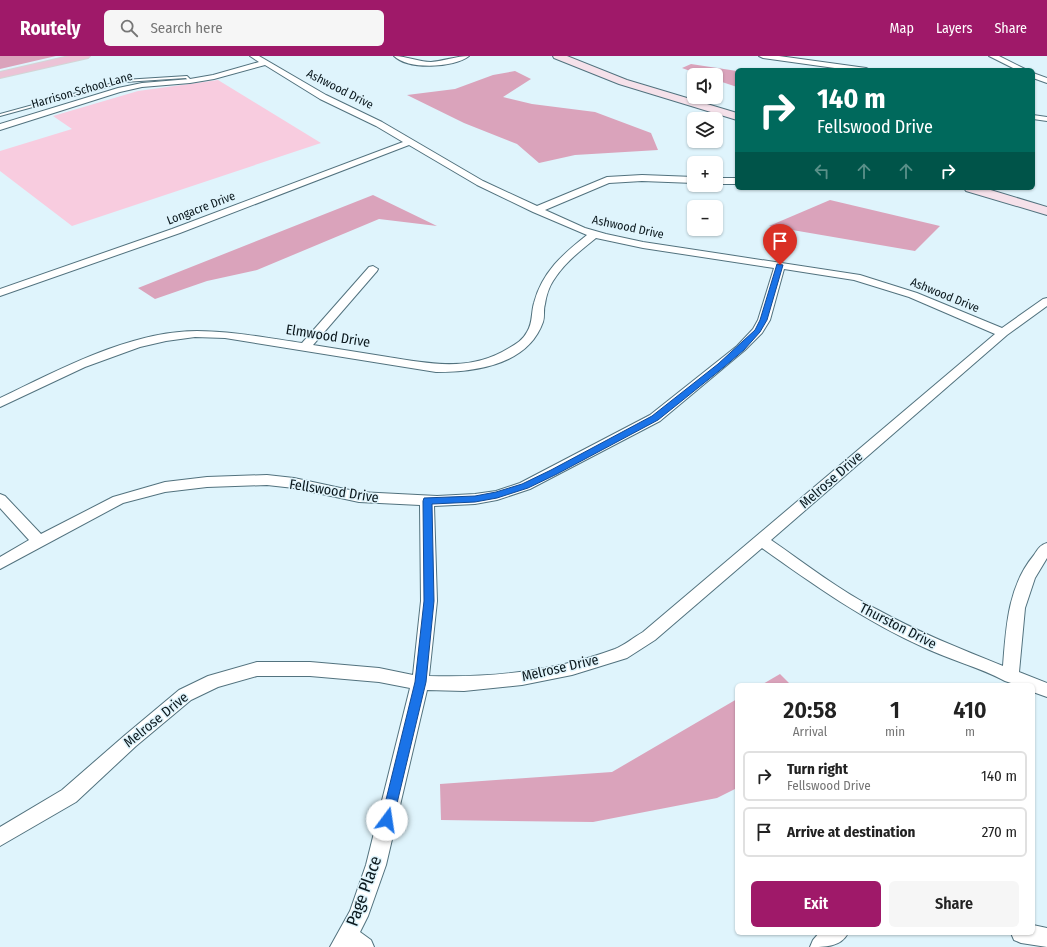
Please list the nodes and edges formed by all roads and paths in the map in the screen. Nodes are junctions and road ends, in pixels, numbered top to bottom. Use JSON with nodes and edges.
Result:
{"nodes":[{"id":1,"x":84,"y":56,"type":"edge"},
{"id":2,"x":254,"y":56,"type":"edge"},
{"id":3,"x":398,"y":56,"type":"edge"},
{"id":4,"x":466,"y":56,"type":"edge"},
{"id":5,"x":558,"y":56,"type":"edge"},
{"id":6,"x":763,"y":56,"type":"edge"},
{"id":7,"x":993,"y":56,"type":"edge"},
{"id":8,"x":265,"y":63,"type":"junction"},
{"id":9,"x":844,"y":68,"type":"edge"},
{"id":10,"x":1019,"y":68,"type":"edge"},
{"id":11,"x":0,"y":75,"type":"edge"},
{"id":12,"x":1035,"y":76,"type":"edge"},
{"id":13,"x":190,"y":81,"type":"junction"},
{"id":14,"x":1047,"y":81,"type":"edge"},
{"id":15,"x":115,"y":83,"type":"junction"},
{"id":16,"x":124,"y":88,"type":"junction"},
{"id":17,"x":0,"y":115,"type":"edge"},
{"id":18,"x":735,"y":116,"type":"edge"},
{"id":19,"x":1035,"y":117,"type":"edge"},
{"id":20,"x":1047,"y":120,"type":"edge"},
{"id":21,"x":0,"y":126,"type":"edge"},
{"id":22,"x":410,"y":142,"type":"junction"},
{"id":23,"x":687,"y":180,"type":"edge"},
{"id":24,"x":723,"y":181,"type":"edge"},
{"id":25,"x":735,"y":182,"type":"edge"},
{"id":26,"x":976,"y":190,"type":"edge"},
{"id":27,"x":536,"y":210,"type":"junction"},
{"id":28,"x":1047,"y":212,"type":"edge"},
{"id":29,"x":595,"y":234,"type":"junction"},
{"id":30,"x":780,"y":265,"type":"junction"},
{"id":31,"x":373,"y":269,"type":"dead end"},
{"id":32,"x":0,"y":293,"type":"edge"},
{"id":33,"x":1047,"y":301,"type":"edge"},
{"id":34,"x":1003,"y":333,"type":"junction"},
{"id":35,"x":305,"y":347,"type":"junction"},
{"id":36,"x":0,"y":403,"type":"edge"},
{"id":37,"x":0,"y":499,"type":"edge"},
{"id":38,"x":427,"y":501,"type":"junction"},
{"id":39,"x":761,"y":540,"type":"junction"},
{"id":40,"x":39,"y":541,"type":"junction"},
{"id":41,"x":1047,"y":548,"type":"edge"},
{"id":42,"x":0,"y":564,"type":"edge"},
{"id":43,"x":1011,"y":676,"type":"junction"},
{"id":44,"x":420,"y":682,"type":"junction"},
{"id":45,"x":1029,"y":683,"type":"edge"},
{"id":46,"x":1035,"y":685,"type":"edge"},
{"id":47,"x":1047,"y":690,"type":"edge"},
{"id":48,"x":0,"y":838,"type":"edge"},
{"id":49,"x":835,"y":935,"type":"edge"},
{"id":50,"x":1031,"y":935,"type":"edge"},
{"id":51,"x":1047,"y":938,"type":"edge"},
{"id":52,"x":350,"y":943,"type":"edge"},
{"id":53,"x":820,"y":947,"type":"edge"}],
"edges":[{"from":1,"to":11,"type":"main road"},
{"from":2,"to":8,"type":"street","name":"Ashwood Drive"},
{"from":3,"to":4,"type":"street"},
{"from":5,"to":18,"type":"street"},
{"from":6,"to":9,"type":"street"},
{"from":7,"to":10,"type":"street"},
{"from":8,"to":13,"type":"street","name":"Harrison School Lane"},
{"from":8,"to":22,"type":"street","name":"Ashwood Drive"},
{"from":12,"to":14,"type":"street"},
{"from":13,"to":15,"type":"lane"},
{"from":13,"to":16,"type":"street","name":"Harrison School Lane"},
{"from":15,"to":16,"type":"lane"},
{"from":15,"to":17,"type":"lane"},
{"from":16,"to":21,"type":"street","name":"Harrison School Lane"},
{"from":19,"to":20,"type":"street"},
{"from":22,"to":27,"type":"street","name":"Ashwood Drive"},
{"from":22,"to":32,"type":"street","name":"Longacre Drive"},
{"from":23,"to":27,"type":"street"},
{"from":24,"to":25,"type":"street"},
{"from":26,"to":28,"type":"street"},
{"from":27,"to":29,"type":"street","name":"Ashwood Drive"},
{"from":29,"to":30,"type":"street","name":"Ashwood Drive"},
{"from":29,"to":35,"type":"street","name":"Elmwood Drive"},
{"from":30,"to":34,"type":"street","name":"Ashwood Drive"},
{"from":30,"to":38,"type":"street","name":"Fellswood Drive"},
{"from":31,"to":35,"type":"street"},
{"from":33,"to":34,"type":"street","name":"Melrose Drive"},
{"from":34,"to":39,"type":"street","name":"Melrose Drive"},
{"from":35,"to":36,"type":"street","name":"Elmwood Drive"},
{"from":37,"to":40,"type":"street"},
{"from":38,"to":40,"type":"street","name":"Fellswood Drive"},
{"from":38,"to":44,"type":"street","name":"Page Place"},
{"from":39,"to":43,"type":"street","name":"Thurston Drive"},
{"from":39,"to":44,"type":"street","name":"Melrose Drive"},
{"from":40,"to":42,"type":"street","name":"Fellswood Drive"},
{"from":41,"to":43,"type":"street"},
{"from":43,"to":45,"type":"street","name":"Thurston Drive"},
{"from":44,"to":48,"type":"street","name":"Melrose Drive"},
{"from":44,"to":52,"type":"street","name":"Page Place"},
{"from":46,"to":47,"type":"street","name":"Thurston Drive"},
{"from":49,"to":53,"type":"street"},
{"from":50,"to":51,"type":"street"}]}
